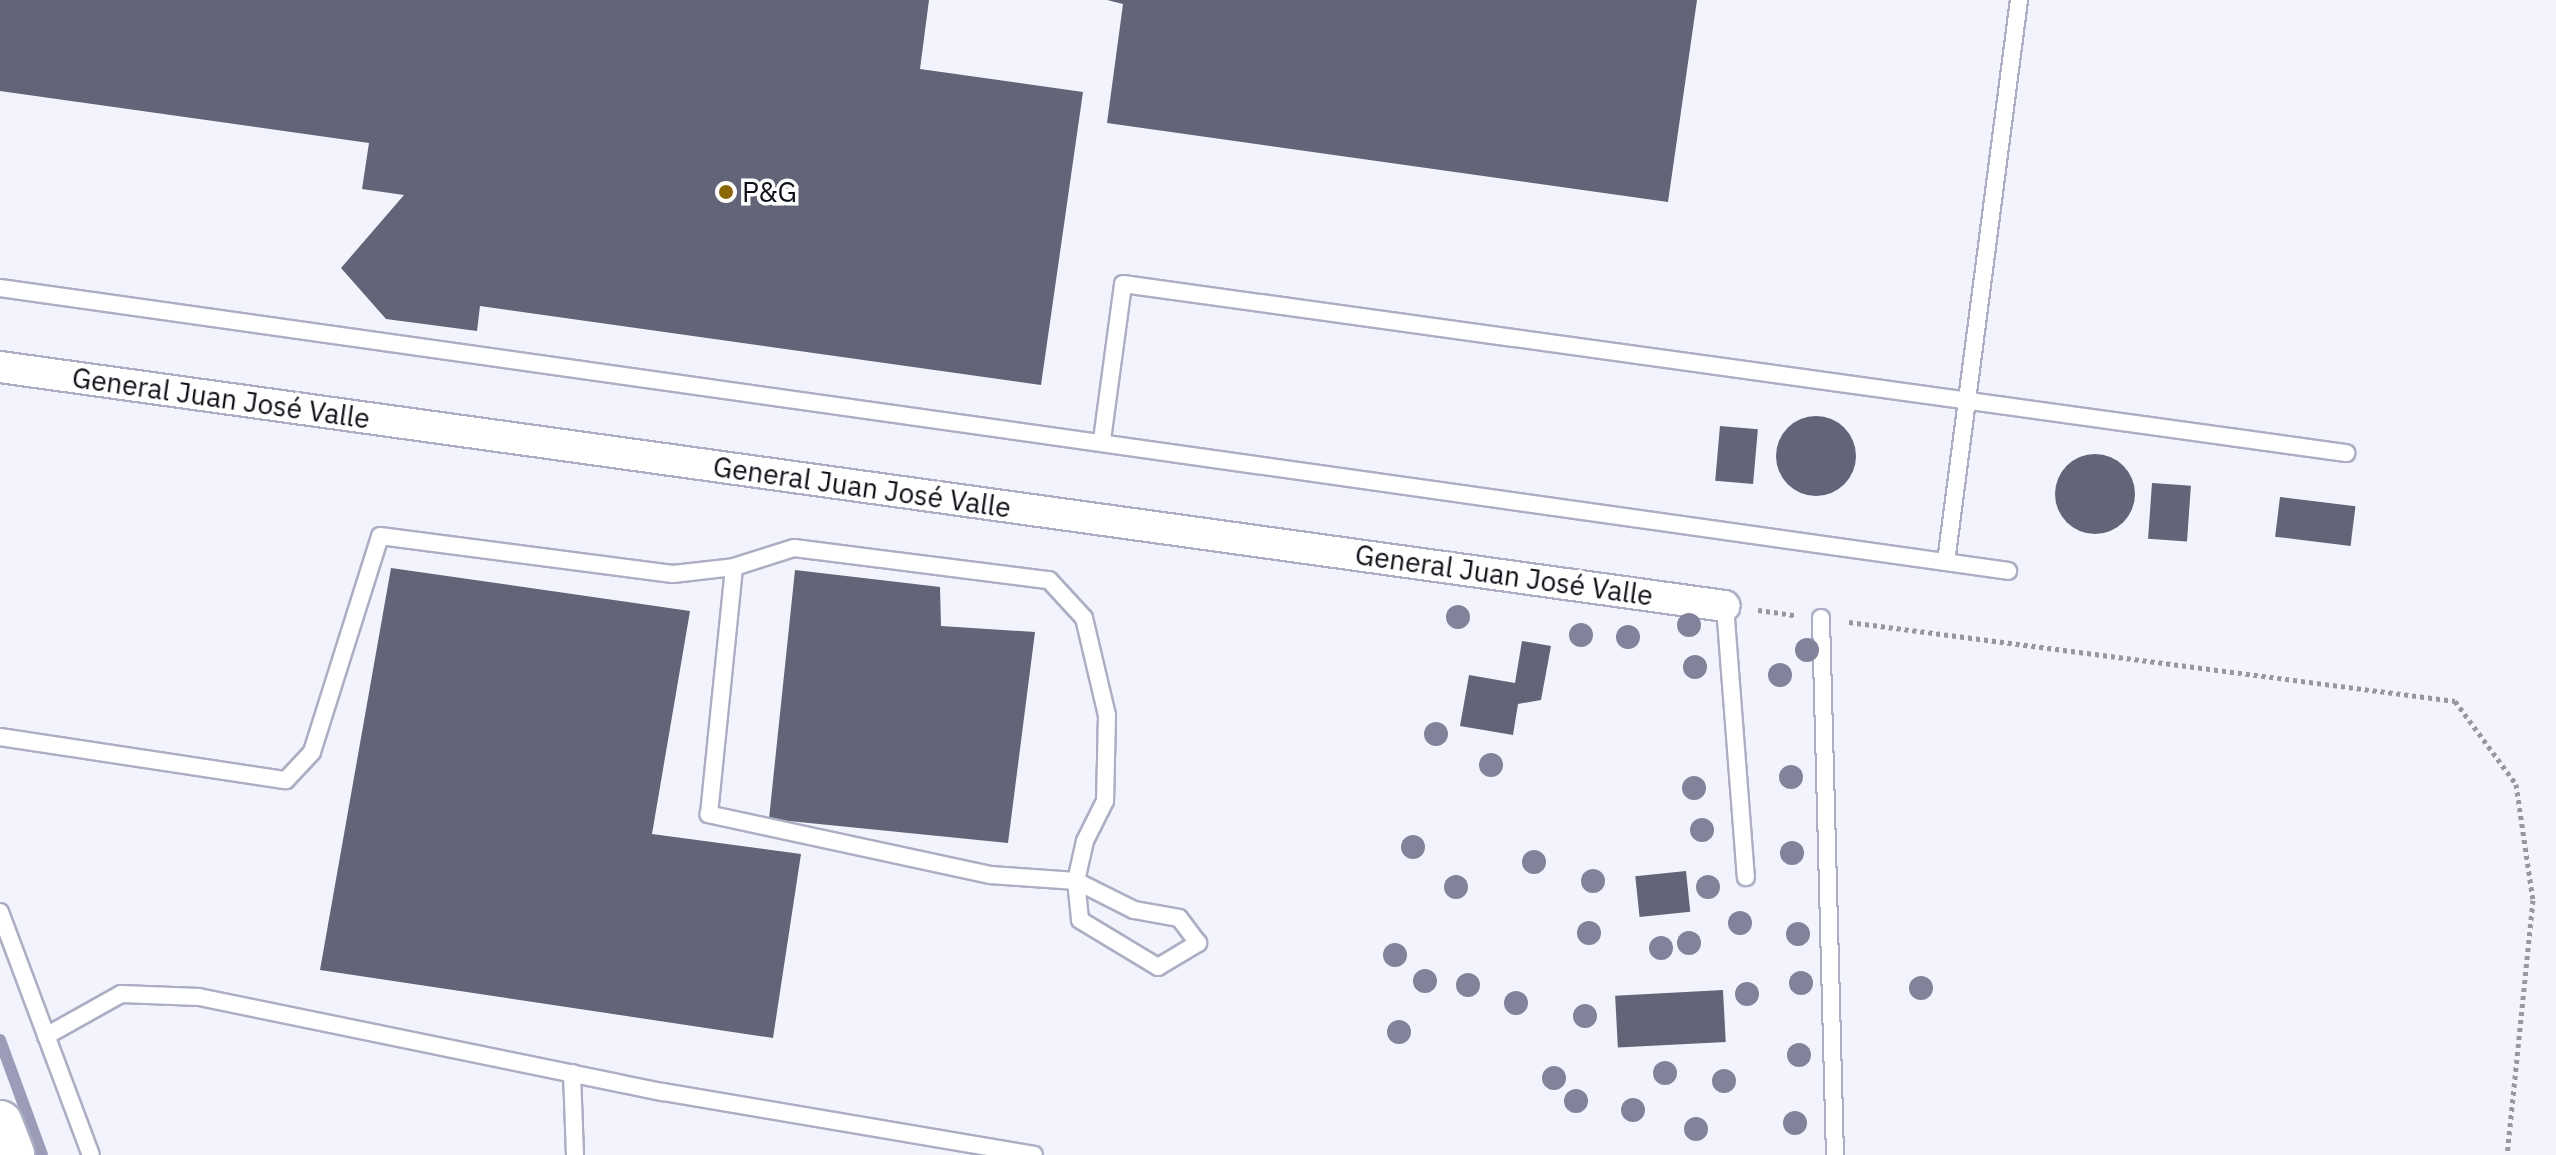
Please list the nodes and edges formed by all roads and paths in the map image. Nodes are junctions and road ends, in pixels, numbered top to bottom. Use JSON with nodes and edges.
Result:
{"nodes":[{"id":1,"x":2019,"y":0,"type":"edge"},
{"id":2,"x":0,"y":288,"type":"edge"},
{"id":3,"x":0,"y":367,"type":"edge"},
{"id":4,"x":1967,"y":401,"type":"junction"},
{"id":5,"x":1102,"y":440,"type":"junction"},
{"id":6,"x":2346,"y":453,"type":"dead end"},
{"id":7,"x":1946,"y":562,"type":"junction"},
{"id":8,"x":734,"y":567,"type":"junction"},
{"id":9,"x":2008,"y":571,"type":"dead end"},
{"id":10,"x":1725,"y":606,"type":"junction"},
{"id":11,"x":1821,"y":618,"type":"junction"},
{"id":12,"x":0,"y":737,"type":"edge"},
{"id":13,"x":1746,"y":877,"type":"dead end"},
{"id":14,"x":1076,"y":881,"type":"junction"},
{"id":15,"x":0,"y":912,"type":"edge"},
{"id":16,"x":46,"y":1036,"type":"junction"},
{"id":17,"x":572,"y":1073,"type":"junction"},
{"id":18,"x":0,"y":1123,"type":"edge"},
{"id":19,"x":12,"y":1155,"type":"edge"},
{"id":20,"x":91,"y":1155,"type":"edge"},
{"id":21,"x":575,"y":1155,"type":"edge"},
{"id":22,"x":1034,"y":1155,"type":"edge"},
{"id":23,"x":1835,"y":1155,"type":"edge"},
{"id":24,"x":2507,"y":1155,"type":"edge"}],
"edges":[{"from":1,"to":4,"type":"lane"},
{"from":2,"to":5,"type":"lane"},
{"from":3,"to":10,"type":"street","name":"General Juan José Valle"},
{"from":4,"to":5,"type":"lane"},
{"from":4,"to":6,"type":"lane"},
{"from":4,"to":7,"type":"lane"},
{"from":5,"to":7,"type":"lane"},
{"from":7,"to":9,"type":"lane"},
{"from":8,"to":12,"type":"lane"},
{"from":8,"to":14,"type":"lane"},
{"from":8,"to":14,"type":"lane"},
{"from":10,"to":11,"type":"path"},
{"from":10,"to":13,"type":"lane"},
{"from":11,"to":23,"type":"lane"},
{"from":11,"to":24,"type":"path"},
{"from":14,"to":14,"type":"lane"},
{"from":15,"to":16,"type":"lane"},
{"from":16,"to":17,"type":"lane"},
{"from":16,"to":20,"type":"lane"},
{"from":17,"to":21,"type":"lane"},
{"from":17,"to":22,"type":"lane"},
{"from":18,"to":19,"type":"main road"}]}
